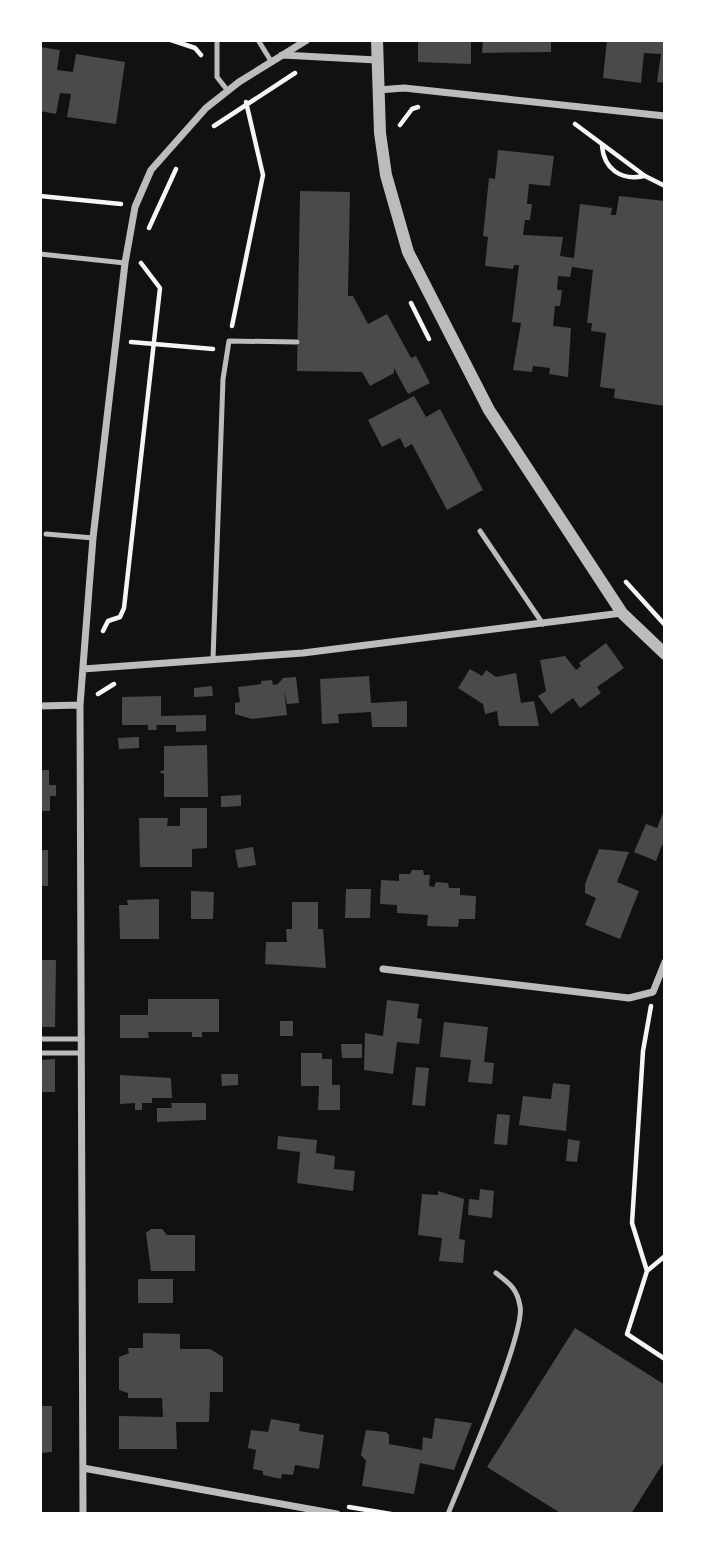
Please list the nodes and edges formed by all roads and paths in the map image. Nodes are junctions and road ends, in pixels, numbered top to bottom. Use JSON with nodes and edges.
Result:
{"nodes":[{"id":1,"x":171,"y":40,"type":"edge"},
{"id":2,"x":217,"y":40,"type":"edge"},
{"id":3,"x":258,"y":40,"type":"edge"},
{"id":4,"x":307,"y":40,"type":"edge"},
{"id":5,"x":377,"y":40,"type":"edge"},
{"id":6,"x":282,"y":54,"type":"junction"},
{"id":7,"x":203,"y":57,"type":"dead end"},
{"id":8,"x":377,"y":60,"type":"junction"},
{"id":9,"x":271,"y":61,"type":"junction"},
{"id":10,"x":305,"y":69,"type":"dead end"},
{"id":11,"x":239,"y":82,"type":"junction"},
{"id":12,"x":378,"y":90,"type":"junction"},
{"id":13,"x":228,"y":91,"type":"junction"},
{"id":14,"x":247,"y":104,"type":"junction"},
{"id":15,"x":424,"y":105,"type":"dead end"},
{"id":16,"x":665,"y":116,"type":"edge"},
{"id":17,"x":571,"y":121,"type":"dead end"},
{"id":18,"x":396,"y":134,"type":"dead end"},
{"id":19,"x":205,"y":136,"type":"dead end"},
{"id":20,"x":601,"y":146,"type":"junction"},
{"id":21,"x":177,"y":166,"type":"dead end"},
{"id":22,"x":645,"y":176,"type":"junction"},
{"id":23,"x":665,"y":186,"type":"edge"},
{"id":24,"x":40,"y":196,"type":"edge"},
{"id":25,"x":135,"y":206,"type":"junction"},
{"id":26,"x":148,"y":233,"type":"dead end"},
{"id":27,"x":40,"y":254,"type":"edge"},
{"id":28,"x":143,"y":254,"type":"dead end"},
{"id":29,"x":125,"y":263,"type":"junction"},
{"id":30,"x":116,"y":341,"type":"junction"},
{"id":31,"x":229,"y":341,"type":"junction"},
{"id":32,"x":297,"y":342,"type":"dead end"},
{"id":33,"x":154,"y":344,"type":"junction"},
{"id":34,"x":227,"y":351,"type":"junction"},
{"id":35,"x":480,"y":531,"type":"dead end"},
{"id":36,"x":46,"y":534,"type":"dead end"},
{"id":37,"x":93,"y":538,"type":"junction"},
{"id":38,"x":619,"y":573,"type":"dead end"},
{"id":39,"x":622,"y":613,"type":"junction"},
{"id":40,"x":543,"y":624,"type":"junction"},
{"id":41,"x":665,"y":625,"type":"edge"},
{"id":42,"x":102,"y":635,"type":"dead end"},
{"id":43,"x":665,"y":654,"type":"edge"},
{"id":44,"x":213,"y":659,"type":"junction"},
{"id":45,"x":83,"y":669,"type":"junction"},
{"id":46,"x":118,"y":683,"type":"dead end"},
{"id":47,"x":80,"y":705,"type":"junction"},
{"id":48,"x":40,"y":706,"type":"edge"},
{"id":49,"x":98,"y":707,"type":"dead end"},
{"id":50,"x":665,"y":962,"type":"edge"},
{"id":51,"x":383,"y":969,"type":"dead end"},
{"id":52,"x":653,"y":992,"type":"junction"},
{"id":53,"x":40,"y":1039,"type":"edge"},
{"id":54,"x":82,"y":1039,"type":"junction"},
{"id":55,"x":40,"y":1053,"type":"edge"},
{"id":56,"x":82,"y":1053,"type":"junction"},
{"id":57,"x":665,"y":1256,"type":"edge"},
{"id":58,"x":647,"y":1270,"type":"junction"},
{"id":59,"x":495,"y":1273,"type":"dead end"},
{"id":60,"x":665,"y":1359,"type":"edge"},
{"id":61,"x":83,"y":1468,"type":"junction"},
{"id":62,"x":338,"y":1509,"type":"edge"},
{"id":63,"x":83,"y":1514,"type":"edge"},
{"id":64,"x":391,"y":1514,"type":"edge"},
{"id":65,"x":448,"y":1514,"type":"edge"}],
"edges":[{"from":1,"to":7,"type":"path"},
{"from":2,"to":13,"type":"lane"},
{"from":3,"to":9,"type":"lane"},
{"from":4,"to":6,"type":"street"},
{"from":5,"to":8,"type":"street"},
{"from":6,"to":8,"type":"street"},
{"from":6,"to":9,"type":"street"},
{"from":8,"to":12,"type":"street"},
{"from":9,"to":11,"type":"street"},
{"from":10,"to":14,"type":"path"},
{"from":11,"to":13,"type":"street"},
{"from":11,"to":14,"type":"path"},
{"from":12,"to":16,"type":"street"},
{"from":12,"to":39,"type":"street"},
{"from":13,"to":25,"type":"street"},
{"from":14,"to":19,"type":"path"},
{"from":14,"to":31,"type":"path"},
{"from":15,"to":18,"type":"path"},
{"from":17,"to":20,"type":"path"},
{"from":20,"to":22,"type":"path"},
{"from":20,"to":22,"type":"path"},
{"from":21,"to":26,"type":"path"},
{"from":22,"to":23,"type":"path"},
{"from":24,"to":25,"type":"path"},
{"from":25,"to":29,"type":"street"},
{"from":27,"to":29,"type":"lane"},
{"from":28,"to":33,"type":"path"},
{"from":29,"to":30,"type":"street"},
{"from":30,"to":33,"type":"path"},
{"from":30,"to":37,"type":"street"},
{"from":31,"to":32,"type":"lane"},
{"from":31,"to":34,"type":"lane"},
{"from":33,"to":34,"type":"path"},
{"from":33,"to":42,"type":"path"},
{"from":34,"to":44,"type":"lane"},
{"from":35,"to":40,"type":"lane"},
{"from":36,"to":37,"type":"lane"},
{"from":37,"to":45,"type":"street"},
{"from":38,"to":41,"type":"path"},
{"from":39,"to":40,"type":"street"},
{"from":39,"to":43,"type":"street"},
{"from":40,"to":44,"type":"street"},
{"from":44,"to":45,"type":"street"},
{"from":45,"to":47,"type":"street"},
{"from":46,"to":49,"type":"path"},
{"from":47,"to":48,"type":"street"},
{"from":47,"to":54,"type":"street"},
{"from":50,"to":52,"type":"street"},
{"from":51,"to":52,"type":"street"},
{"from":52,"to":58,"type":"path"},
{"from":53,"to":54,"type":"lane"},
{"from":54,"to":56,"type":"street"},
{"from":55,"to":56,"type":"lane"},
{"from":56,"to":61,"type":"street"},
{"from":57,"to":58,"type":"path"},
{"from":58,"to":60,"type":"path"},
{"from":59,"to":65,"type":"lane"},
{"from":61,"to":62,"type":"street"},
{"from":61,"to":63,"type":"street"},
{"from":62,"to":64,"type":"path"}]}
